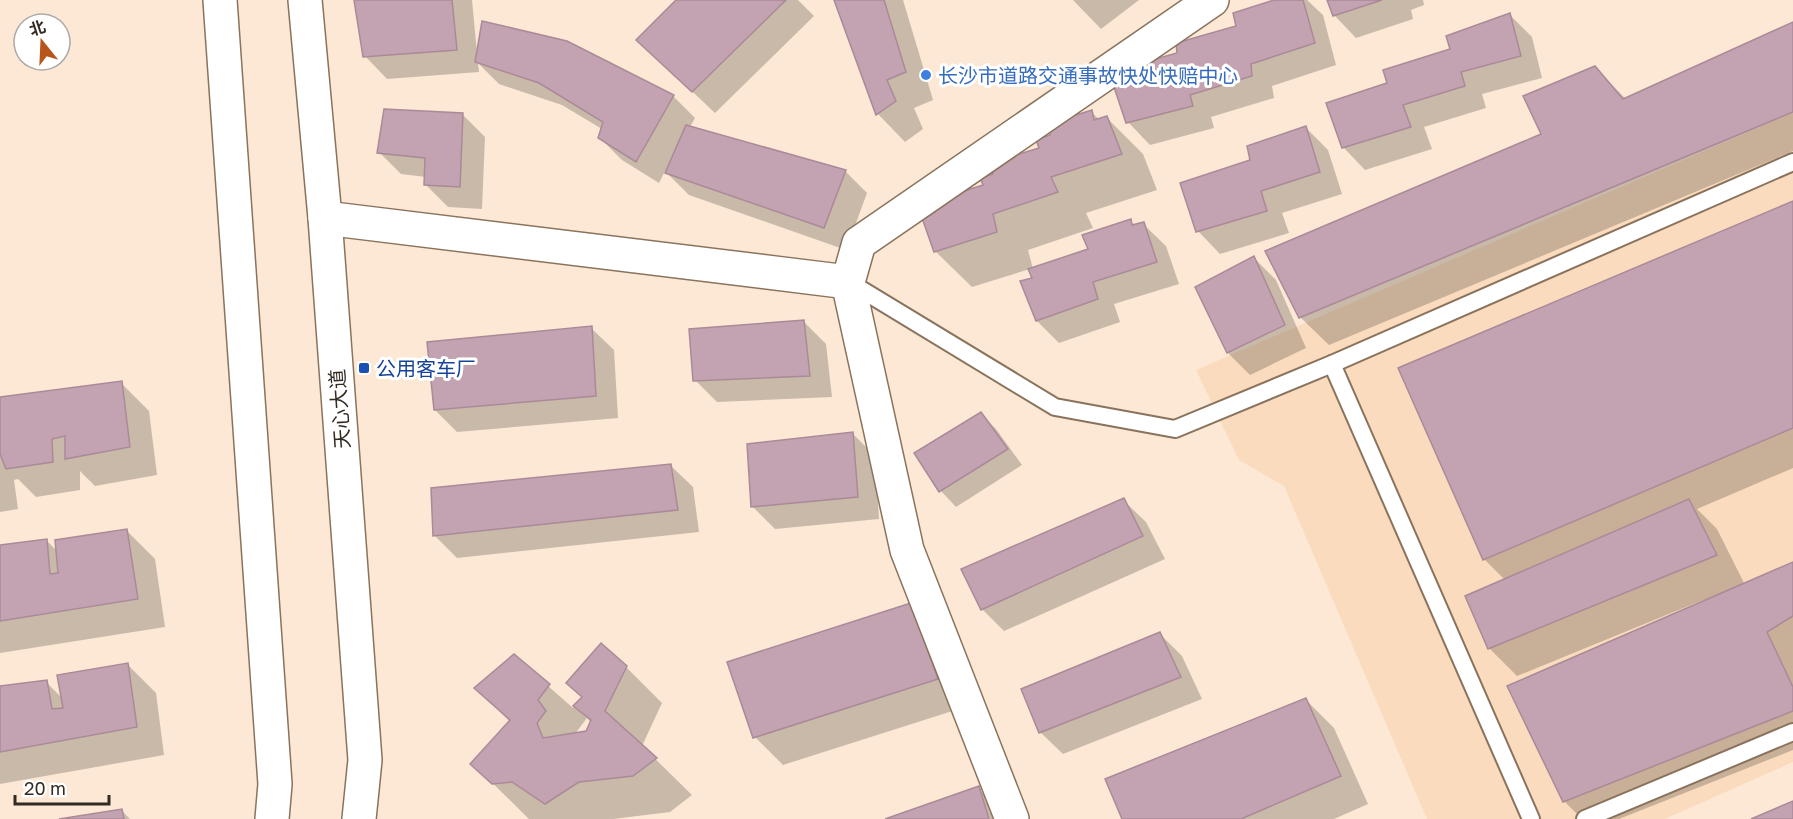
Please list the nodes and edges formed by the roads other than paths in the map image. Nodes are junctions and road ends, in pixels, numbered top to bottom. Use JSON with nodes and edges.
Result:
{"nodes":[{"id":1,"x":220,"y":0,"type":"edge"},
{"id":2,"x":304,"y":0,"type":"edge"},
{"id":3,"x":1212,"y":0,"type":"edge"},
{"id":4,"x":1793,"y":162,"type":"edge"},
{"id":5,"x":326,"y":218,"type":"junction"},
{"id":6,"x":848,"y":282,"type":"junction"},
{"id":7,"x":1332,"y":364,"type":"junction"},
{"id":8,"x":1793,"y":732,"type":"edge"},
{"id":9,"x":272,"y":819,"type":"edge"},
{"id":10,"x":360,"y":819,"type":"edge"},
{"id":11,"x":1012,"y":819,"type":"edge"},
{"id":12,"x":1531,"y":819,"type":"edge"},
{"id":13,"x":1585,"y":819,"type":"edge"}],
"edges":[{"from":1,"to":9,"type":"main road"},
{"from":2,"to":5,"type":"main road","name":"天心大道"},
{"from":3,"to":6,"type":"main road"},
{"from":4,"to":7,"type":"lane"},
{"from":5,"to":6,"type":"main road"},
{"from":5,"to":10,"type":"main road","name":"天心大道"},
{"from":6,"to":7,"type":"lane"},
{"from":6,"to":11,"type":"main road"},
{"from":7,"to":12,"type":"lane"},
{"from":8,"to":13,"type":"lane"}]}
